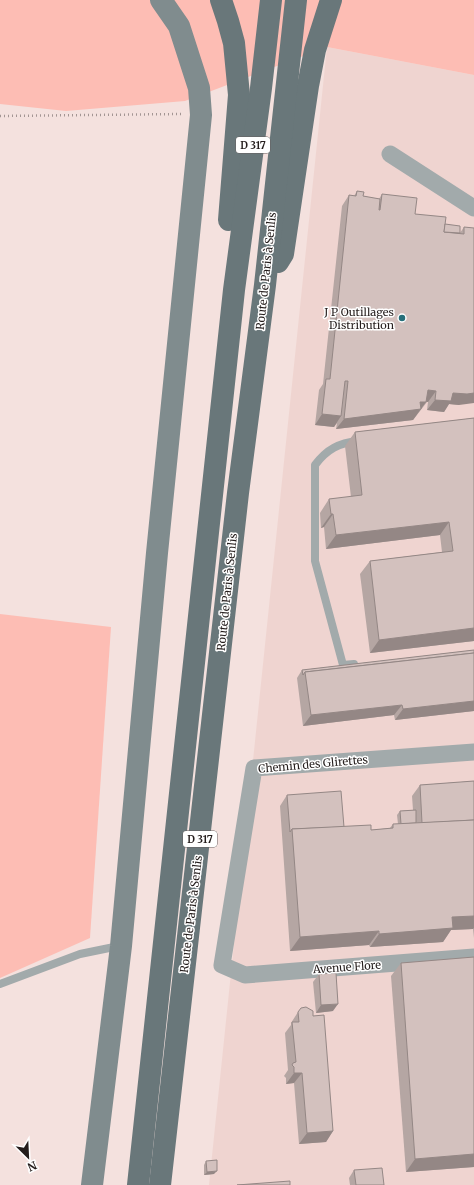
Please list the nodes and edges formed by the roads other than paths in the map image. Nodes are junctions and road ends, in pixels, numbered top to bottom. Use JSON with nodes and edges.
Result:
{"nodes":[{"id":1,"x":161,"y":0,"type":"edge"},
{"id":2,"x":220,"y":0,"type":"edge"},
{"id":3,"x":271,"y":0,"type":"edge"},
{"id":4,"x":296,"y":0,"type":"edge"},
{"id":5,"x":331,"y":0,"type":"edge"},
{"id":6,"x":390,"y":154,"type":"dead end"},
{"id":7,"x":474,"y":208,"type":"edge"},
{"id":8,"x":265,"y":285,"type":"junction"},
{"id":9,"x":234,"y":290,"type":"junction"},
{"id":10,"x":364,"y":440,"type":"edge"},
{"id":11,"x":366,"y":663,"type":"edge"},
{"id":12,"x":474,"y":752,"type":"edge"},
{"id":13,"x":121,"y":946,"type":"junction"},
{"id":14,"x":474,"y":957,"type":"edge"},
{"id":15,"x":222,"y":965,"type":"joint"},
{"id":16,"x":0,"y":984,"type":"edge"},
{"id":17,"x":92,"y":1185,"type":"edge"},
{"id":18,"x":138,"y":1185,"type":"edge"},
{"id":19,"x":160,"y":1185,"type":"edge"}],
"edges":[{"from":1,"to":13,"type":"street"},
{"from":2,"to":9,"type":"main road"},
{"from":3,"to":9,"type":"main road","number":"D 317"},
{"from":4,"to":8,"type":"main road","name":"Route de Paris à Senlis","number":"D 317"},
{"from":5,"to":8,"type":"main road"},
{"from":6,"to":7,"type":"street"},
{"from":8,"to":19,"type":"main road","name":"Route de Paris à Senlis","number":"D 317"},
{"from":9,"to":18,"type":"main road","number":"D 317"},
{"from":10,"to":11,"type":"lane"},
{"from":12,"to":15,"type":"street","name":"Chemin des Glirettes"},
{"from":13,"to":16,"type":"lane"},
{"from":13,"to":17,"type":"street"},
{"from":14,"to":15,"type":"street","name":"Avenue Flore"}]}
